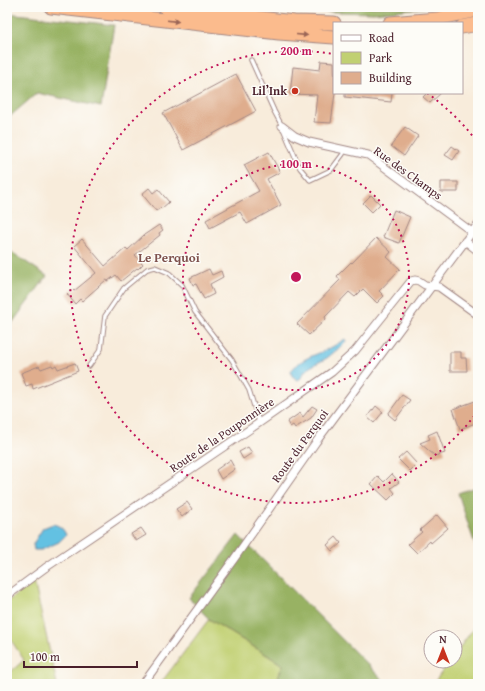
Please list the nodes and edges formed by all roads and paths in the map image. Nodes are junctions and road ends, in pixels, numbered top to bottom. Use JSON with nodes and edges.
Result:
{"nodes":[{"id":1,"x":51,"y":7,"type":"edge"},
{"id":2,"x":165,"y":7,"type":"edge"},
{"id":3,"x":478,"y":10,"type":"edge"},
{"id":4,"x":402,"y":22,"type":"edge"},
{"id":5,"x":333,"y":23,"type":"edge"},
{"id":6,"x":478,"y":24,"type":"edge"},
{"id":7,"x":463,"y":27,"type":"edge"},
{"id":8,"x":333,"y":37,"type":"edge"},
{"id":9,"x":251,"y":60,"type":"dead end"},
{"id":10,"x":282,"y":126,"type":"junction"},
{"id":11,"x":344,"y":150,"type":"junction"},
{"id":12,"x":478,"y":224,"type":"edge"},
{"id":13,"x":472,"y":232,"type":"junction"},
{"id":14,"x":465,"y":241,"type":"junction"},
{"id":15,"x":478,"y":251,"type":"edge"},
{"id":16,"x":431,"y":286,"type":"junction"},
{"id":17,"x":478,"y":315,"type":"edge"},
{"id":18,"x":89,"y":366,"type":"dead end"},
{"id":19,"x":259,"y":423,"type":"junction"},
{"id":20,"x":7,"y":596,"type":"edge"},
{"id":21,"x":144,"y":684,"type":"edge"}],
"edges":[{"from":1,"to":8,"type":"highway","one_way":true},
{"from":2,"to":5,"type":"highway"},
{"from":3,"to":4,"type":"highway"},
{"from":6,"to":7,"type":"highway"},
{"from":9,"to":10,"type":"lane"},
{"from":10,"to":11,"type":"street","name":"Rue des Champs"},
{"from":10,"to":11,"type":"lane"},
{"from":11,"to":13,"type":"street","name":"Rue des Champs"},
{"from":12,"to":13,"type":"street","name":"Route du Perquoi"},
{"from":13,"to":14,"type":"street","name":"Route du Perquoi"},
{"from":14,"to":15,"type":"street"},
{"from":14,"to":16,"type":"street","name":"Route du Perquoi"},
{"from":16,"to":17,"type":"street"},
{"from":16,"to":19,"type":"street","name":"Route de la Pouponnière"},
{"from":16,"to":21,"type":"street","name":"Route du Perquoi"},
{"from":18,"to":19,"type":"lane"},
{"from":19,"to":20,"type":"street","name":"Route de la Pouponnière"}]}
